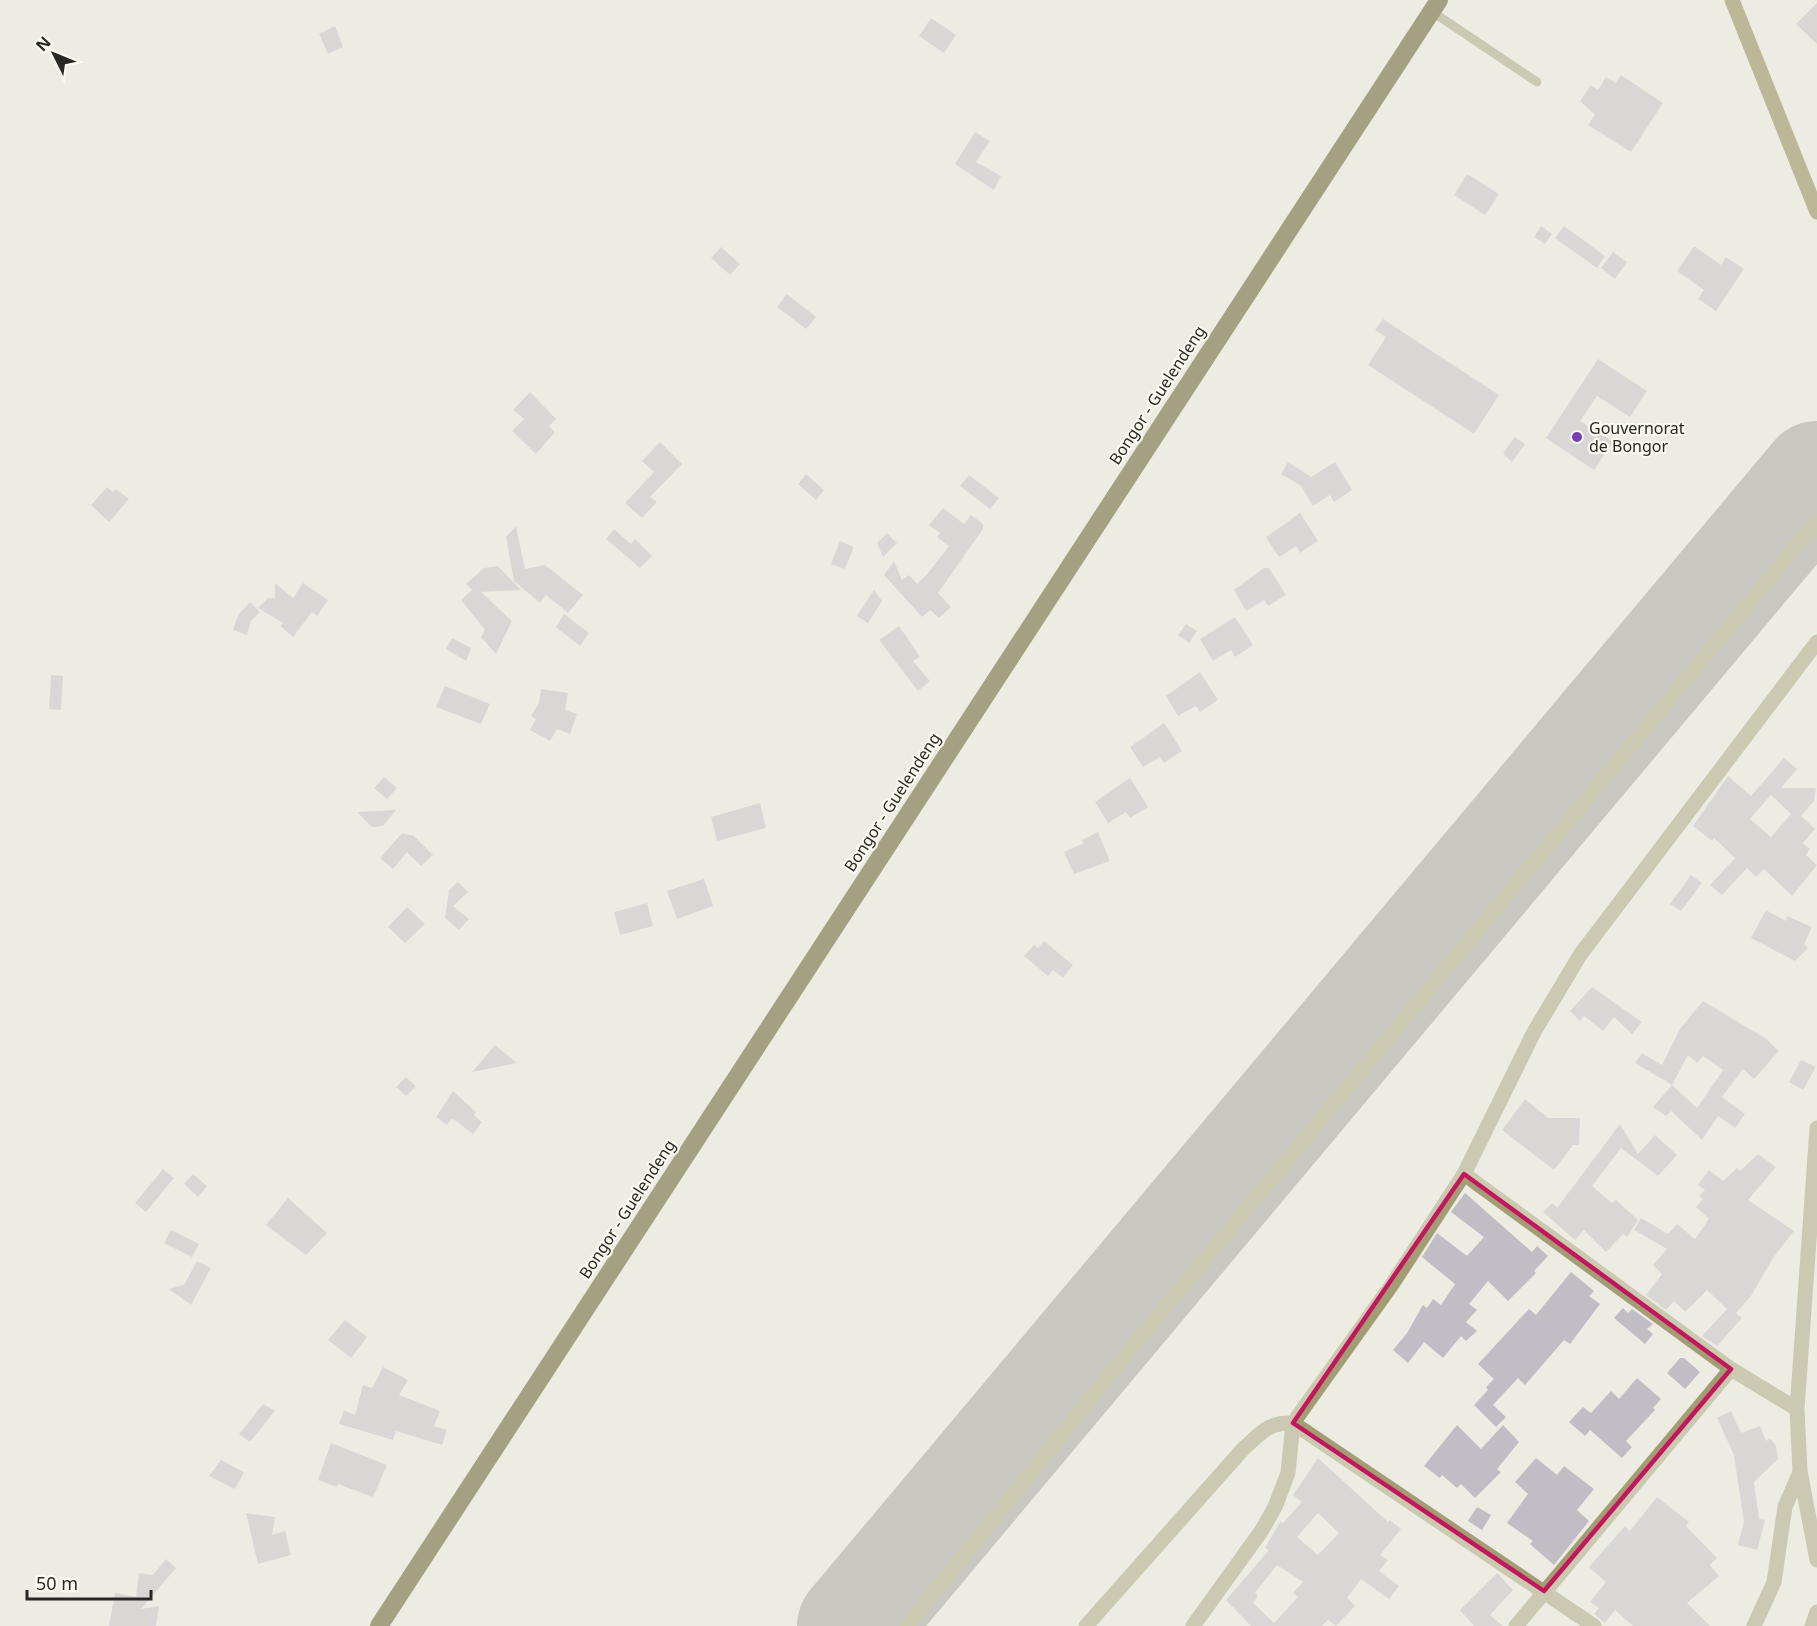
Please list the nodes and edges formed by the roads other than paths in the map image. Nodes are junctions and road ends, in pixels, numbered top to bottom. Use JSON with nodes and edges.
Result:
{"nodes":[{"id":1,"x":1732,"y":0,"type":"edge"},
{"id":2,"x":1435,"y":6,"type":"edge"},
{"id":3,"x":1537,"y":82,"type":"dead end"},
{"id":4,"x":1817,"y":212,"type":"edge"},
{"id":5,"x":1817,"y":521,"type":"edge"},
{"id":6,"x":1817,"y":642,"type":"edge"},
{"id":7,"x":1817,"y":1128,"type":"edge"},
{"id":8,"x":1464,"y":1174,"type":"junction"},
{"id":9,"x":1731,"y":1369,"type":"junction"},
{"id":10,"x":1797,"y":1409,"type":"junction"},
{"id":11,"x":1293,"y":1424,"type":"junction"},
{"id":12,"x":1800,"y":1471,"type":"junction"},
{"id":13,"x":1817,"y":1560,"type":"edge"},
{"id":14,"x":1544,"y":1592,"type":"junction"},
{"id":15,"x":1817,"y":1612,"type":"edge"},
{"id":16,"x":379,"y":1626,"type":"edge"},
{"id":17,"x":907,"y":1626,"type":"edge"},
{"id":18,"x":1086,"y":1626,"type":"edge"},
{"id":19,"x":1193,"y":1626,"type":"edge"},
{"id":20,"x":1516,"y":1626,"type":"edge"},
{"id":21,"x":1594,"y":1626,"type":"edge"},
{"id":22,"x":1754,"y":1626,"type":"edge"},
{"id":23,"x":1812,"y":1626,"type":"edge"}],
"edges":[{"from":1,"to":4,"type":"street"},
{"from":2,"to":3,"type":"lane"},
{"from":2,"to":16,"type":"highway","name":"Bongor - Guelendeng"},
{"from":5,"to":17,"type":"street"},
{"from":6,"to":8,"type":"street"},
{"from":7,"to":10,"type":"street"},
{"from":8,"to":9,"type":"street"},
{"from":8,"to":11,"type":"street"},
{"from":9,"to":10,"type":"street"},
{"from":9,"to":14,"type":"street"},
{"from":10,"to":12,"type":"street"},
{"from":11,"to":14,"type":"street"},
{"from":11,"to":18,"type":"street"},
{"from":11,"to":19,"type":"street"},
{"from":12,"to":13,"type":"street"},
{"from":12,"to":22,"type":"street"},
{"from":14,"to":20,"type":"street"},
{"from":14,"to":21,"type":"street"},
{"from":15,"to":23,"type":"street"}]}
